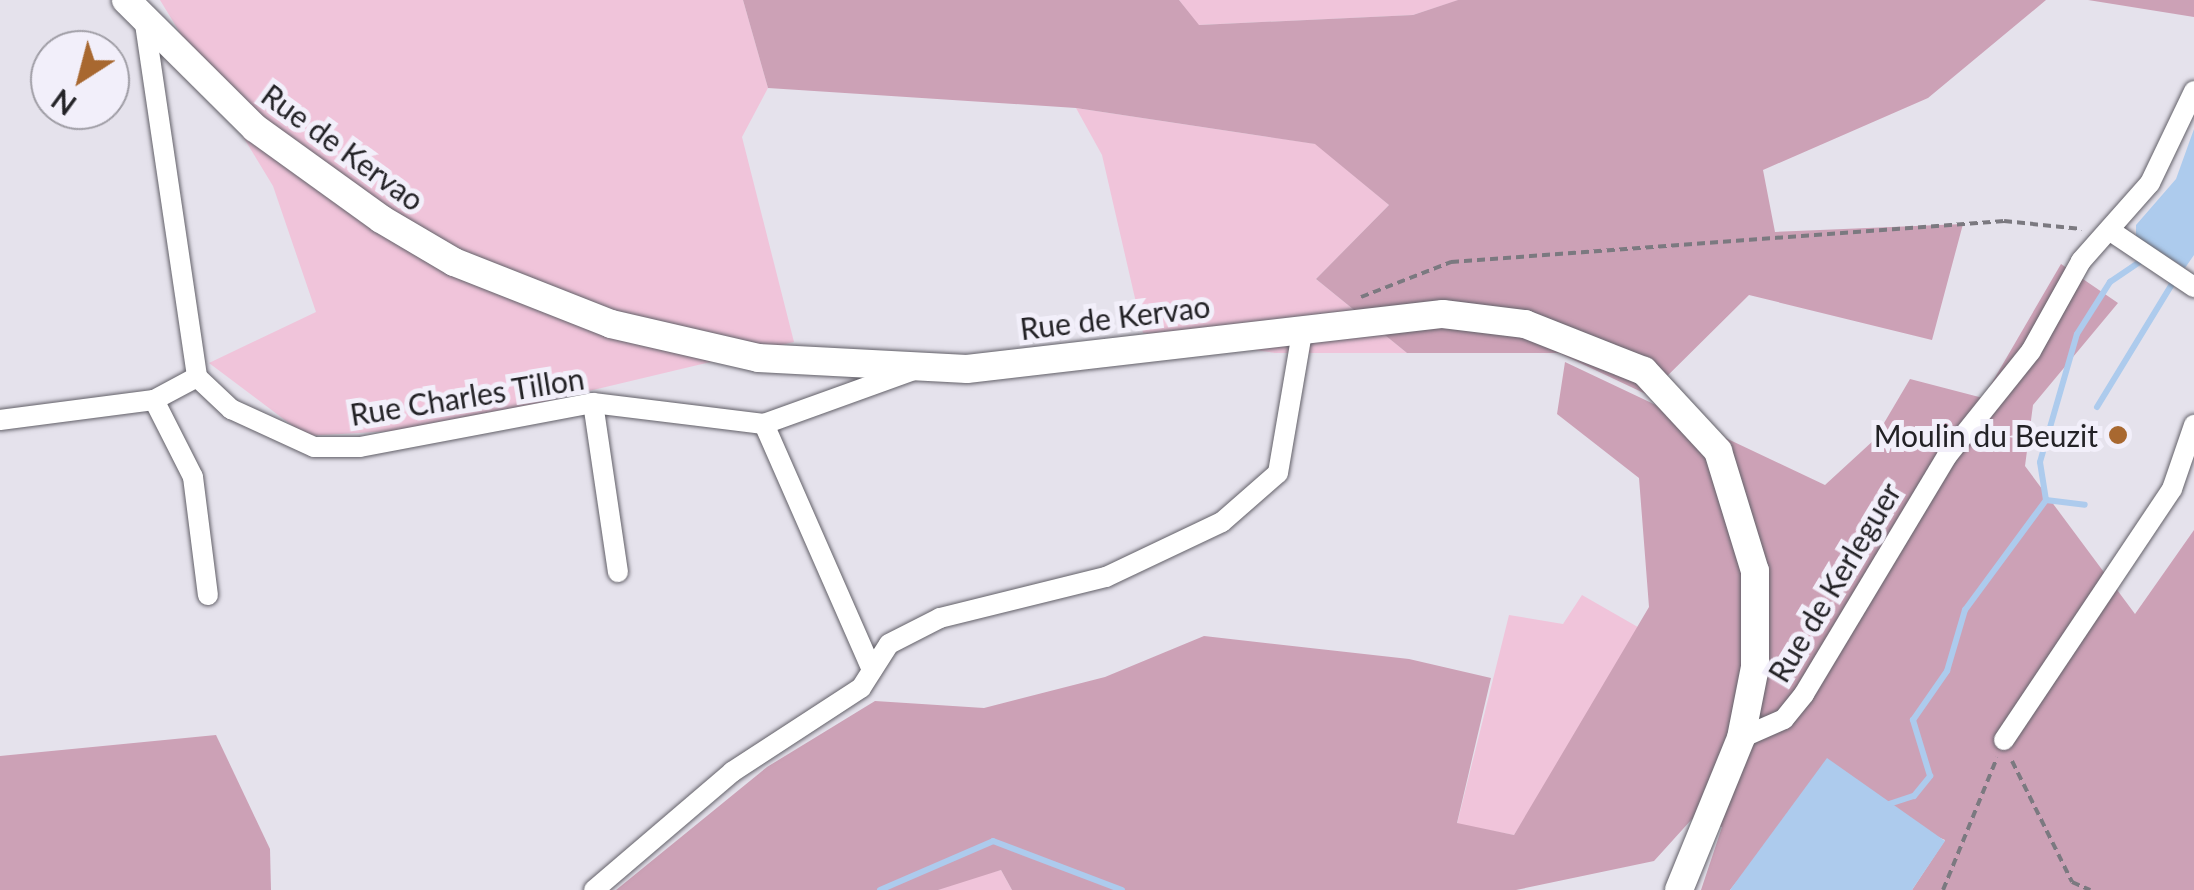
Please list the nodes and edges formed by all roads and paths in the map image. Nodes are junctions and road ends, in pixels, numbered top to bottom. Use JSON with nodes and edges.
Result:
{"nodes":[{"id":1,"x":126,"y":0,"type":"edge"},
{"id":2,"x":145,"y":24,"type":"junction"},
{"id":3,"x":2194,"y":91,"type":"edge"},
{"id":4,"x":2112,"y":232,"type":"junction"},
{"id":5,"x":2176,"y":275,"type":"edge"},
{"id":6,"x":1348,"y":304,"type":"dead end"},
{"id":7,"x":1303,"y":327,"type":"junction"},
{"id":8,"x":916,"y":369,"type":"junction"},
{"id":9,"x":197,"y":377,"type":"junction"},
{"id":10,"x":154,"y":400,"type":"junction"},
{"id":11,"x":592,"y":404,"type":"junction"},
{"id":12,"x":0,"y":420,"type":"edge"},
{"id":13,"x":764,"y":424,"type":"junction"},
{"id":14,"x":2194,"y":425,"type":"edge"},
{"id":15,"x":618,"y":572,"type":"dead end"},
{"id":16,"x":208,"y":595,"type":"dead end"},
{"id":17,"x":872,"y":670,"type":"junction"},
{"id":18,"x":1741,"y":738,"type":"junction"},
{"id":19,"x":2004,"y":740,"type":"junction"},
{"id":20,"x":594,"y":890,"type":"edge"},
{"id":21,"x":1679,"y":890,"type":"edge"},
{"id":22,"x":1943,"y":890,"type":"edge"},
{"id":23,"x":2090,"y":890,"type":"edge"}],
"edges":[{"from":1,"to":2,"type":"main road","name":"Rue de Kervao"},
{"from":2,"to":8,"type":"main road","name":"Rue de Kervao"},
{"from":2,"to":9,"type":"street"},
{"from":3,"to":4,"type":"street","name":"Rue de Kerleguer"},
{"from":4,"to":5,"type":"street"},
{"from":4,"to":6,"type":"path"},
{"from":4,"to":18,"type":"street","name":"Rue de Kerleguer"},
{"from":7,"to":8,"type":"main road","name":"Rue de Kervao"},
{"from":7,"to":17,"type":"street"},
{"from":7,"to":18,"type":"main road","name":"Rue de Kervao"},
{"from":8,"to":13,"type":"street"},
{"from":9,"to":10,"type":"street"},
{"from":9,"to":11,"type":"street","name":"Rue Charles Tillon"},
{"from":10,"to":12,"type":"street"},
{"from":10,"to":16,"type":"street"},
{"from":11,"to":13,"type":"street","name":"Rue Charles Tillon"},
{"from":11,"to":15,"type":"street"},
{"from":13,"to":17,"type":"street"},
{"from":14,"to":19,"type":"street"},
{"from":17,"to":20,"type":"street"},
{"from":18,"to":21,"type":"main road","name":"Rue de Kervao"},
{"from":19,"to":22,"type":"path"},
{"from":19,"to":23,"type":"path"}]}
